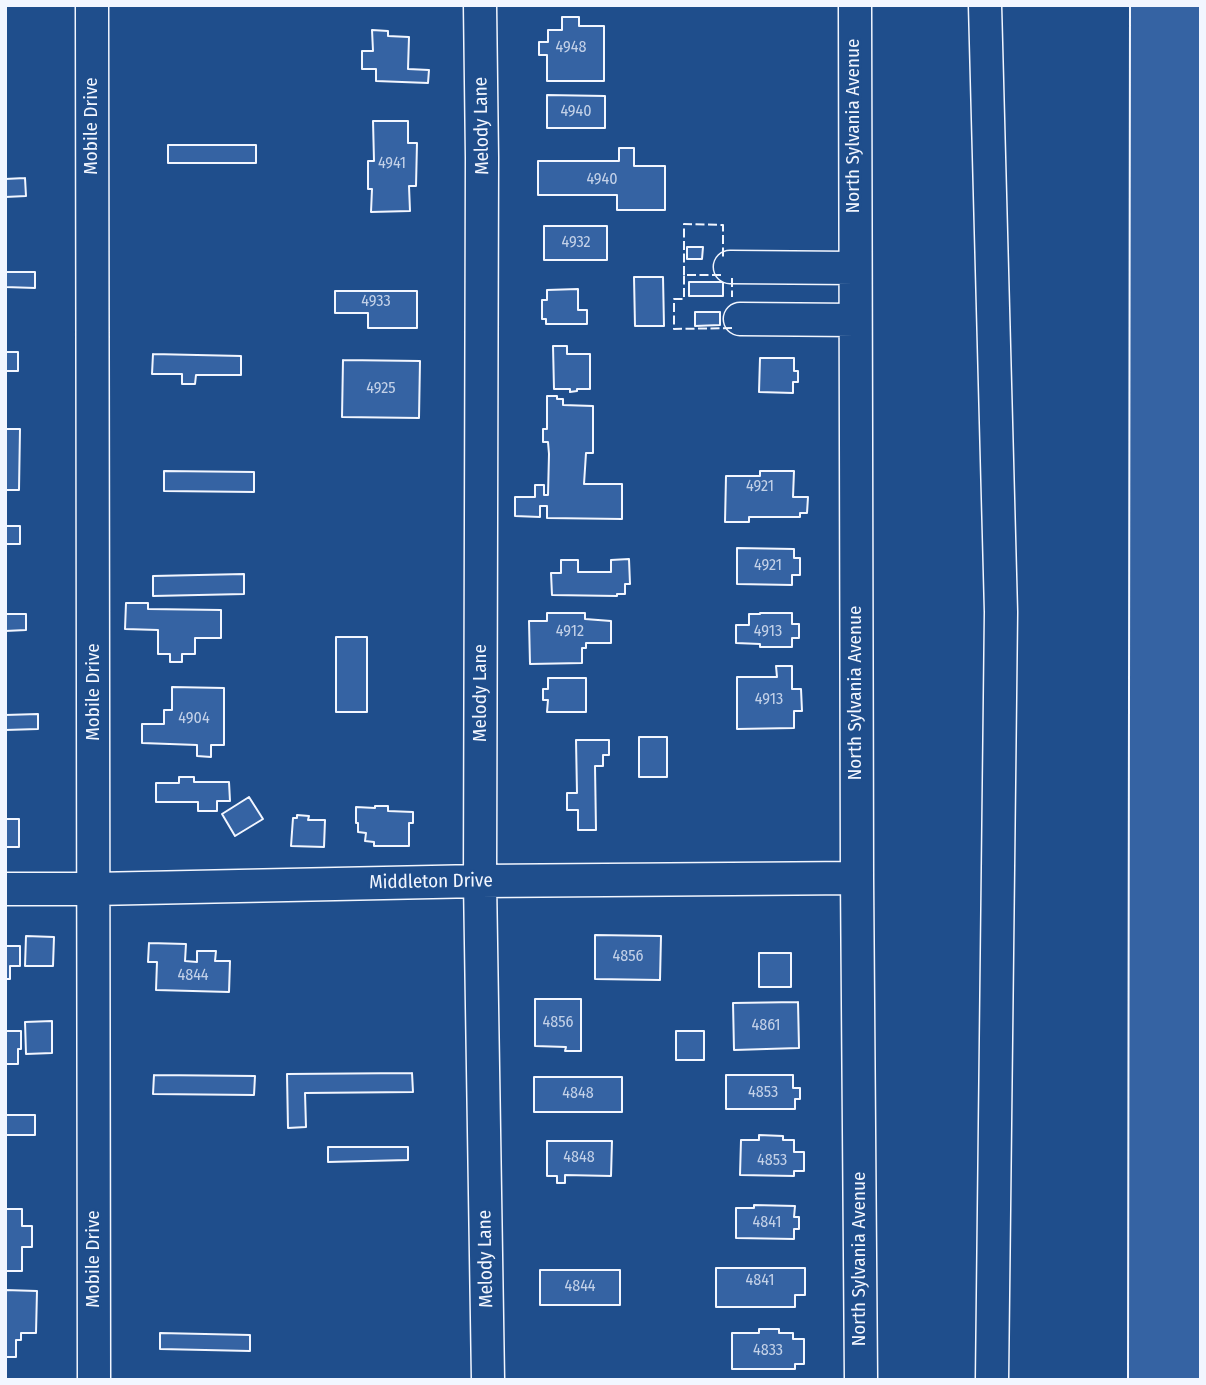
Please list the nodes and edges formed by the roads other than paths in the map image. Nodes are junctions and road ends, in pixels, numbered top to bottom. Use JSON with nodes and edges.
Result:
{"nodes":[{"id":1,"x":92,"y":5,"type":"edge"},
{"id":2,"x":480,"y":5,"type":"edge"},
{"id":3,"x":855,"y":5,"type":"edge"},
{"id":4,"x":985,"y":5,"type":"edge"},
{"id":5,"x":730,"y":267,"type":"dead end"},
{"id":6,"x":854,"y":268,"type":"junction"},
{"id":7,"x":740,"y":319,"type":"dead end"},
{"id":8,"x":855,"y":320,"type":"junction"},
{"id":9,"x":857,"y":878,"type":"junction"},
{"id":10,"x":480,"y":881,"type":"junction"},
{"id":11,"x":94,"y":888,"type":"junction"},
{"id":12,"x":5,"y":889,"type":"edge"},
{"id":13,"x":94,"y":1380,"type":"edge"},
{"id":14,"x":488,"y":1380,"type":"edge"},
{"id":15,"x":861,"y":1380,"type":"edge"},
{"id":16,"x":992,"y":1380,"type":"edge"}],
"edges":[{"from":1,"to":11,"type":"street","name":"Mobile Drive"},
{"from":2,"to":10,"type":"street","name":"Melody Lane"},
{"from":3,"to":6,"type":"street","name":"North Sylvania Avenue"},
{"from":4,"to":16,"type":"street"},
{"from":5,"to":6,"type":"street"},
{"from":6,"to":8,"type":"street","name":"North Sylvania Avenue"},
{"from":7,"to":8,"type":"street"},
{"from":8,"to":9,"type":"street","name":"North Sylvania Avenue"},
{"from":9,"to":10,"type":"street","name":"Middleton Drive"},
{"from":9,"to":15,"type":"street","name":"North Sylvania Avenue"},
{"from":10,"to":11,"type":"street","name":"Middleton Drive"},
{"from":10,"to":14,"type":"street","name":"Melody Lane"},
{"from":11,"to":12,"type":"street","name":"Middleton Drive"},
{"from":11,"to":13,"type":"street","name":"Mobile Drive"}]}
